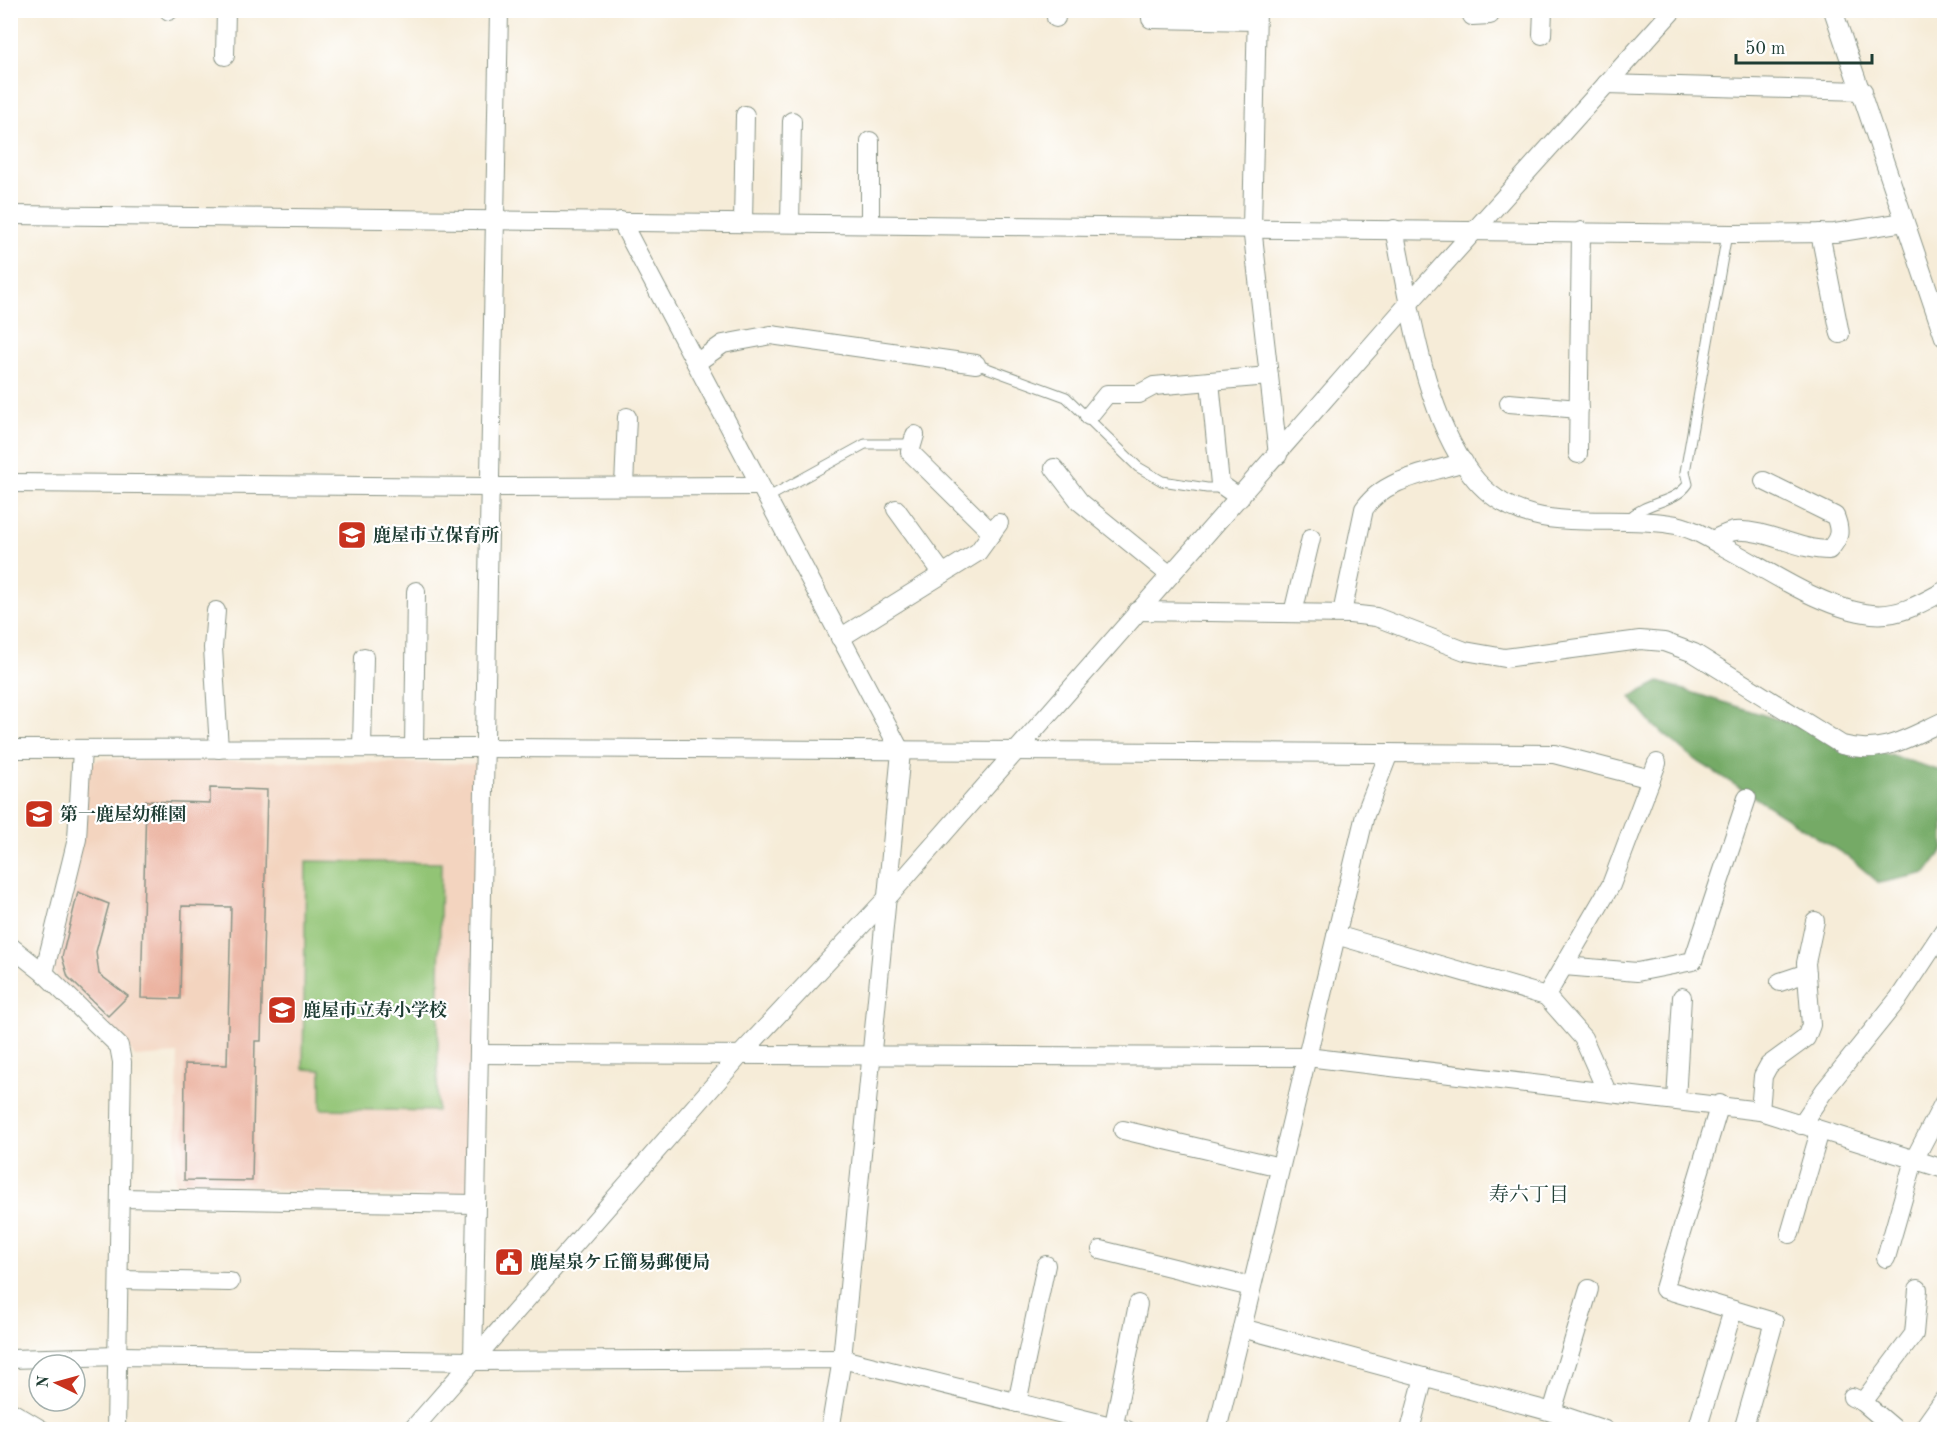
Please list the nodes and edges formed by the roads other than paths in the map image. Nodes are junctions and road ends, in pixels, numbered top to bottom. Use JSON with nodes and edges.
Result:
{"nodes":[{"id":1,"x":226,"y":10,"type":"edge"},
{"id":2,"x":499,"y":10,"type":"edge"},
{"id":3,"x":1150,"y":10,"type":"edge"},
{"id":4,"x":1490,"y":10,"type":"edge"},
{"id":5,"x":1543,"y":10,"type":"edge"},
{"id":6,"x":1673,"y":10,"type":"edge"},
{"id":7,"x":1833,"y":10,"type":"edge"},
{"id":8,"x":1256,"y":16,"type":"edge"},
{"id":9,"x":1472,"y":16,"type":"dead end"},
{"id":10,"x":1542,"y":35,"type":"dead end"},
{"id":11,"x":225,"y":56,"type":"dead end"},
{"id":12,"x":1606,"y":84,"type":"junction"},
{"id":13,"x":1863,"y":91,"type":"junction"},
{"id":14,"x":744,"y":115,"type":"dead end"},
{"id":15,"x":792,"y":121,"type":"dead end"},
{"id":16,"x":870,"y":141,"type":"dead end"},
{"id":17,"x":10,"y":215,"type":"edge"},
{"id":18,"x":495,"y":220,"type":"junction"},
{"id":19,"x":621,"y":221,"type":"junction"},
{"id":20,"x":743,"y":222,"type":"junction"},
{"id":21,"x":1904,"y":222,"type":"junction"},
{"id":22,"x":790,"y":223,"type":"junction"},
{"id":23,"x":870,"y":224,"type":"junction"},
{"id":24,"x":1252,"y":227,"type":"junction"},
{"id":25,"x":1394,"y":229,"type":"junction"},
{"id":26,"x":1477,"y":229,"type":"junction"},
{"id":27,"x":1581,"y":231,"type":"junction"},
{"id":28,"x":1820,"y":233,"type":"junction"},
{"id":29,"x":1727,"y":234,"type":"junction"},
{"id":30,"x":1409,"y":304,"type":"junction"},
{"id":31,"x":1840,"y":334,"type":"dead end"},
{"id":32,"x":1944,"y":337,"type":"edge"},
{"id":33,"x":696,"y":363,"type":"junction"},
{"id":34,"x":976,"y":364,"type":"joint"},
{"id":35,"x":1269,"y":376,"type":"junction"},
{"id":36,"x":1210,"y":381,"type":"junction"},
{"id":37,"x":1509,"y":403,"type":"dead end"},
{"id":38,"x":1579,"y":409,"type":"junction"},
{"id":39,"x":1089,"y":416,"type":"junction"},
{"id":40,"x":627,"y":417,"type":"dead end"},
{"id":41,"x":914,"y":440,"type":"joint"},
{"id":42,"x":1578,"y":454,"type":"dead end"},
{"id":43,"x":1278,"y":455,"type":"junction"},
{"id":44,"x":1464,"y":462,"type":"junction"},
{"id":45,"x":1054,"y":468,"type":"dead end"},
{"id":46,"x":1764,"y":481,"type":"dead end"},
{"id":47,"x":10,"y":483,"type":"edge"},
{"id":48,"x":624,"y":486,"type":"junction"},
{"id":49,"x":488,"y":487,"type":"junction"},
{"id":50,"x":764,"y":492,"type":"junction"},
{"id":51,"x":1233,"y":493,"type":"junction"},
{"id":52,"x":896,"y":509,"type":"dead end"},
{"id":53,"x":1626,"y":522,"type":"junction"},
{"id":54,"x":1311,"y":538,"type":"dead end"},
{"id":55,"x":1712,"y":540,"type":"junction"},
{"id":56,"x":943,"y":574,"type":"junction"},
{"id":57,"x":1170,"y":575,"type":"junction"},
{"id":58,"x":416,"y":591,"type":"dead end"},
{"id":59,"x":1944,"y":591,"type":"edge"},
{"id":60,"x":216,"y":611,"type":"dead end"},
{"id":61,"x":1137,"y":611,"type":"junction"},
{"id":62,"x":1293,"y":613,"type":"junction"},
{"id":63,"x":1342,"y":614,"type":"junction"},
{"id":64,"x":840,"y":638,"type":"junction"},
{"id":65,"x":364,"y":657,"type":"dead end"},
{"id":66,"x":1944,"y":721,"type":"edge"},
{"id":67,"x":362,"y":748,"type":"junction"},
{"id":68,"x":414,"y":748,"type":"junction"},
{"id":69,"x":484,"y":748,"type":"junction"},
{"id":70,"x":10,"y":749,"type":"edge"},
{"id":71,"x":82,"y":749,"type":"junction"},
{"id":72,"x":219,"y":749,"type":"junction"},
{"id":73,"x":1017,"y":750,"type":"junction"},
{"id":74,"x":901,"y":752,"type":"junction"},
{"id":75,"x":1389,"y":753,"type":"junction"},
{"id":76,"x":1747,"y":798,"type":"dead end"},
{"id":77,"x":888,"y":897,"type":"junction"},
{"id":78,"x":1815,"y":921,"type":"dead end"},
{"id":79,"x":1944,"y":930,"type":"edge"},
{"id":80,"x":1336,"y":935,"type":"junction"},
{"id":81,"x":10,"y":946,"type":"edge"},
{"id":82,"x":1564,"y":966,"type":"junction"},
{"id":83,"x":44,"y":972,"type":"junction"},
{"id":84,"x":1807,"y":974,"type":"junction"},
{"id":85,"x":1780,"y":982,"type":"dead end"},
{"id":86,"x":1546,"y":996,"type":"junction"},
{"id":87,"x":1682,"y":997,"type":"dead end"},
{"id":88,"x":742,"y":1053,"type":"junction"},
{"id":89,"x":479,"y":1054,"type":"junction"},
{"id":90,"x":870,"y":1056,"type":"junction"},
{"id":91,"x":1307,"y":1057,"type":"junction"},
{"id":92,"x":1607,"y":1092,"type":"junction"},
{"id":93,"x":1676,"y":1100,"type":"junction"},
{"id":94,"x":1944,"y":1102,"type":"edge"},
{"id":95,"x":1720,"y":1104,"type":"junction"},
{"id":96,"x":1760,"y":1111,"type":"junction"},
{"id":97,"x":1801,"y":1125,"type":"junction"},
{"id":98,"x":1124,"y":1130,"type":"dead end"},
{"id":99,"x":1820,"y":1131,"type":"junction"},
{"id":100,"x":1914,"y":1160,"type":"junction"},
{"id":101,"x":1280,"y":1167,"type":"junction"},
{"id":102,"x":1944,"y":1169,"type":"edge"},
{"id":103,"x":120,"y":1198,"type":"junction"},
{"id":104,"x":476,"y":1204,"type":"junction"},
{"id":105,"x":1790,"y":1234,"type":"dead end"},
{"id":106,"x":1101,"y":1250,"type":"dead end"},
{"id":107,"x":1886,"y":1258,"type":"dead end"},
{"id":108,"x":1046,"y":1265,"type":"dead end"},
{"id":109,"x":119,"y":1280,"type":"junction"},
{"id":110,"x":230,"y":1282,"type":"dead end"},
{"id":111,"x":1251,"y":1287,"type":"junction"},
{"id":112,"x":1589,"y":1289,"type":"dead end"},
{"id":113,"x":1918,"y":1289,"type":"dead end"},
{"id":114,"x":1138,"y":1304,"type":"dead end"},
{"id":115,"x":1733,"y":1310,"type":"junction"},
{"id":116,"x":1242,"y":1328,"type":"junction"},
{"id":117,"x":119,"y":1356,"type":"junction"},
{"id":118,"x":10,"y":1359,"type":"edge"},
{"id":119,"x":842,"y":1359,"type":"junction"},
{"id":120,"x":473,"y":1361,"type":"junction"},
{"id":121,"x":1424,"y":1377,"type":"junction"},
{"id":122,"x":1944,"y":1399,"type":"edge"},
{"id":123,"x":1017,"y":1402,"type":"junction"},
{"id":124,"x":10,"y":1411,"type":"edge"},
{"id":125,"x":1552,"y":1412,"type":"junction"},
{"id":126,"x":1118,"y":1428,"type":"edge"},
{"id":127,"x":42,"y":1430,"type":"edge"},
{"id":128,"x":116,"y":1430,"type":"edge"},
{"id":129,"x":412,"y":1430,"type":"edge"},
{"id":130,"x":830,"y":1430,"type":"edge"},
{"id":131,"x":1217,"y":1430,"type":"edge"},
{"id":132,"x":1410,"y":1430,"type":"edge"},
{"id":133,"x":1605,"y":1430,"type":"edge"},
{"id":134,"x":1697,"y":1430,"type":"edge"},
{"id":135,"x":1743,"y":1430,"type":"edge"},
{"id":136,"x":1896,"y":1430,"type":"edge"},
{"id":137,"x":1922,"y":1430,"type":"edge"}],
"edges":[{"from":1,"to":11,"type":"street"},
{"from":2,"to":18,"type":"street"},
{"from":3,"to":8,"type":"street"},
{"from":4,"to":9,"type":"street"},
{"from":5,"to":10,"type":"street"},
{"from":6,"to":12,"type":"street"},
{"from":7,"to":13,"type":"street"},
{"from":8,"to":24,"type":"street"},
{"from":12,"to":13,"type":"street"},
{"from":12,"to":26,"type":"street"},
{"from":13,"to":21,"type":"street"},
{"from":14,"to":20,"type":"street"},
{"from":15,"to":22,"type":"street"},
{"from":16,"to":23,"type":"street"},
{"from":17,"to":18,"type":"street"},
{"from":18,"to":19,"type":"street"},
{"from":18,"to":49,"type":"street"},
{"from":19,"to":20,"type":"street"},
{"from":19,"to":33,"type":"street"},
{"from":20,"to":22,"type":"street"},
{"from":21,"to":28,"type":"street"},
{"from":21,"to":32,"type":"street"},
{"from":22,"to":23,"type":"street"},
{"from":23,"to":24,"type":"street"},
{"from":24,"to":25,"type":"street"},
{"from":24,"to":35,"type":"street"},
{"from":25,"to":26,"type":"street"},
{"from":25,"to":30,"type":"street"},
{"from":26,"to":27,"type":"street"},
{"from":26,"to":30,"type":"street"},
{"from":27,"to":29,"type":"street"},
{"from":27,"to":38,"type":"street"},
{"from":28,"to":29,"type":"street"},
{"from":28,"to":31,"type":"street"},
{"from":29,"to":53,"type":"lane"},
{"from":30,"to":43,"type":"street"},
{"from":30,"to":44,"type":"street"},
{"from":33,"to":34,"type":"street"},
{"from":33,"to":50,"type":"street"},
{"from":34,"to":39,"type":"lane"},
{"from":35,"to":36,"type":"street"},
{"from":35,"to":43,"type":"street"},
{"from":36,"to":39,"type":"street"},
{"from":36,"to":51,"type":"street"},
{"from":37,"to":38,"type":"street"},
{"from":38,"to":42,"type":"street"},
{"from":39,"to":51,"type":"lane"},
{"from":40,"to":48,"type":"street"},
{"from":41,"to":50,"type":"lane"},
{"from":41,"to":56,"type":"street"},
{"from":43,"to":51,"type":"street"},
{"from":44,"to":53,"type":"street"},
{"from":44,"to":63,"type":"street"},
{"from":45,"to":57,"type":"street"},
{"from":46,"to":55,"type":"street"},
{"from":47,"to":49,"type":"street"},
{"from":48,"to":49,"type":"street"},
{"from":48,"to":50,"type":"street"},
{"from":49,"to":69,"type":"street"},
{"from":50,"to":64,"type":"street"},
{"from":51,"to":57,"type":"street"},
{"from":52,"to":56,"type":"street"},
{"from":53,"to":55,"type":"street"},
{"from":54,"to":62,"type":"street"},
{"from":55,"to":59,"type":"street"},
{"from":56,"to":64,"type":"street"},
{"from":57,"to":61,"type":"street"},
{"from":58,"to":68,"type":"street"},
{"from":60,"to":72,"type":"street"},
{"from":61,"to":62,"type":"street"},
{"from":61,"to":73,"type":"street"},
{"from":62,"to":63,"type":"street"},
{"from":63,"to":66,"type":"street"},
{"from":64,"to":74,"type":"street"},
{"from":65,"to":67,"type":"street"},
{"from":67,"to":68,"type":"street"},
{"from":67,"to":72,"type":"street"},
{"from":68,"to":69,"type":"street"},
{"from":69,"to":74,"type":"street"},
{"from":69,"to":89,"type":"street"},
{"from":70,"to":71,"type":"street"},
{"from":71,"to":72,"type":"street"},
{"from":71,"to":83,"type":"street"},
{"from":73,"to":74,"type":"street"},
{"from":73,"to":75,"type":"street"},
{"from":73,"to":77,"type":"street"},
{"from":74,"to":77,"type":"street"},
{"from":75,"to":80,"type":"street"},
{"from":75,"to":82,"type":"street"},
{"from":76,"to":82,"type":"street"},
{"from":77,"to":88,"type":"street"},
{"from":77,"to":90,"type":"street"},
{"from":78,"to":84,"type":"street"},
{"from":79,"to":97,"type":"street"},
{"from":80,"to":86,"type":"street"},
{"from":80,"to":91,"type":"street"},
{"from":81,"to":83,"type":"street"},
{"from":82,"to":86,"type":"street"},
{"from":83,"to":103,"type":"street"},
{"from":84,"to":85,"type":"street"},
{"from":84,"to":96,"type":"street"},
{"from":86,"to":92,"type":"street"},
{"from":87,"to":93,"type":"street"},
{"from":88,"to":89,"type":"street"},
{"from":88,"to":90,"type":"street"},
{"from":88,"to":120,"type":"street"},
{"from":89,"to":104,"type":"street"},
{"from":90,"to":91,"type":"street"},
{"from":90,"to":119,"type":"street"},
{"from":91,"to":92,"type":"street"},
{"from":91,"to":101,"type":"street"},
{"from":92,"to":93,"type":"street"},
{"from":93,"to":95,"type":"street"},
{"from":94,"to":100,"type":"street"},
{"from":95,"to":96,"type":"street"},
{"from":95,"to":115,"type":"street"},
{"from":96,"to":97,"type":"street"},
{"from":97,"to":99,"type":"street"},
{"from":98,"to":101,"type":"street"},
{"from":99,"to":100,"type":"street"},
{"from":99,"to":105,"type":"street"},
{"from":100,"to":102,"type":"street"},
{"from":100,"to":107,"type":"street"},
{"from":101,"to":111,"type":"street"},
{"from":103,"to":104,"type":"street"},
{"from":103,"to":109,"type":"street"},
{"from":104,"to":120,"type":"street"},
{"from":106,"to":111,"type":"street"},
{"from":108,"to":123,"type":"street"},
{"from":109,"to":110,"type":"street"},
{"from":109,"to":117,"type":"street"},
{"from":111,"to":116,"type":"street"},
{"from":112,"to":125,"type":"street"},
{"from":113,"to":136,"type":"street"},
{"from":114,"to":126,"type":"street"},
{"from":115,"to":134,"type":"street"},
{"from":115,"to":135,"type":"street"},
{"from":116,"to":121,"type":"street"},
{"from":116,"to":131,"type":"street"},
{"from":117,"to":118,"type":"street"},
{"from":117,"to":120,"type":"street"},
{"from":117,"to":128,"type":"street"},
{"from":119,"to":120,"type":"street"},
{"from":119,"to":123,"type":"street"},
{"from":119,"to":130,"type":"street"},
{"from":120,"to":129,"type":"street"},
{"from":121,"to":125,"type":"street"},
{"from":121,"to":132,"type":"street"},
{"from":122,"to":137,"type":"street"},
{"from":123,"to":126,"type":"street"},
{"from":124,"to":127,"type":"street"},
{"from":125,"to":133,"type":"street"}]}
